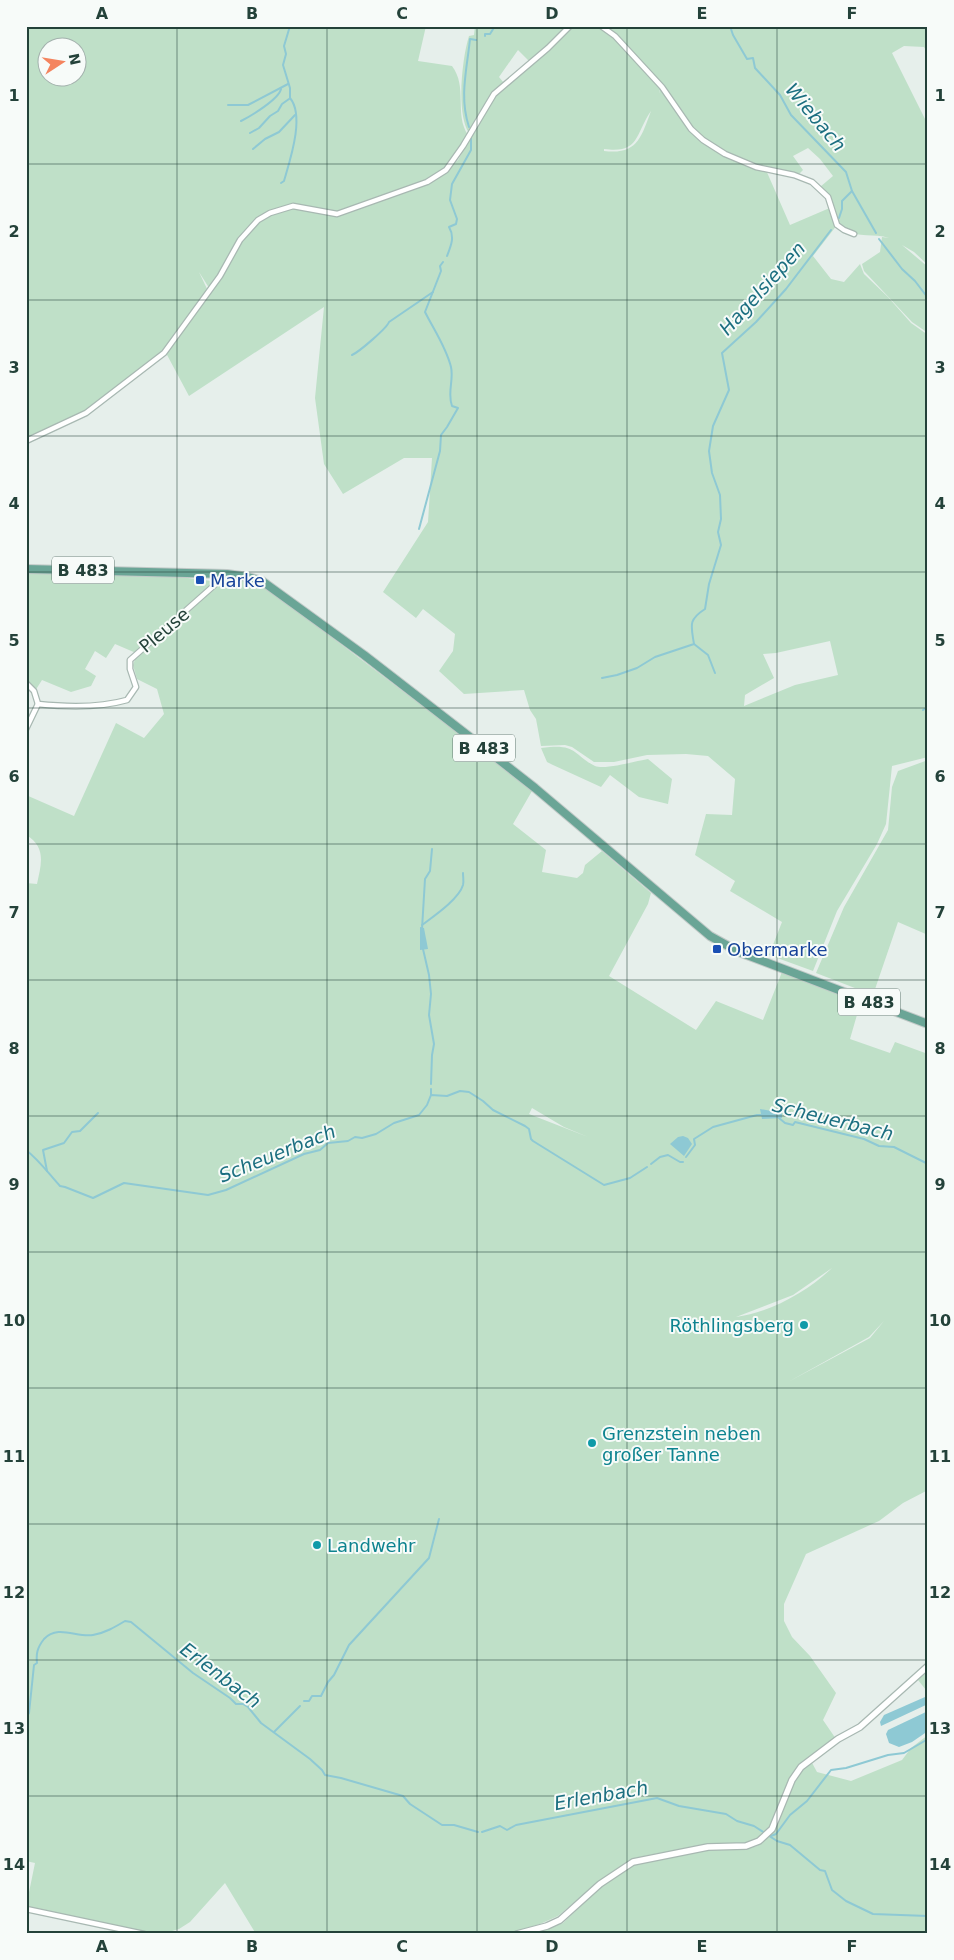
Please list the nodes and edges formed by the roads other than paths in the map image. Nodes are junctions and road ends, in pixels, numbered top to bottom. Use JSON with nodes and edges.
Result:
{"nodes":[{"id":1,"x":570,"y":26,"type":"edge"},
{"id":2,"x":601,"y":26,"type":"edge"},
{"id":3,"x":854,"y":234,"type":"dead end"},
{"id":4,"x":26,"y":442,"type":"edge"},
{"id":5,"x":26,"y":569,"type":"edge"},
{"id":6,"x":227,"y":574,"type":"junction"},
{"id":7,"x":26,"y":683,"type":"edge"},
{"id":8,"x":38,"y":704,"type":"junction"},
{"id":9,"x":26,"y":729,"type":"edge"},
{"id":10,"x":928,"y":1024,"type":"edge"},
{"id":11,"x":928,"y":1666,"type":"edge"},
{"id":12,"x":26,"y":1909,"type":"edge"},
{"id":13,"x":144,"y":1934,"type":"edge"},
{"id":14,"x":517,"y":1934,"type":"edge"}],
"edges":[{"from":1,"to":4,"type":"street"},
{"from":2,"to":3,"type":"street"},
{"from":5,"to":6,"type":"main road","number":"B 483"},
{"from":6,"to":8,"type":"street","name":"Pleuse"},
{"from":6,"to":10,"type":"main road","number":"B 483"},
{"from":7,"to":8,"type":"street"},
{"from":8,"to":9,"type":"street"},
{"from":11,"to":14,"type":"street"},
{"from":12,"to":13,"type":"street"}]}
